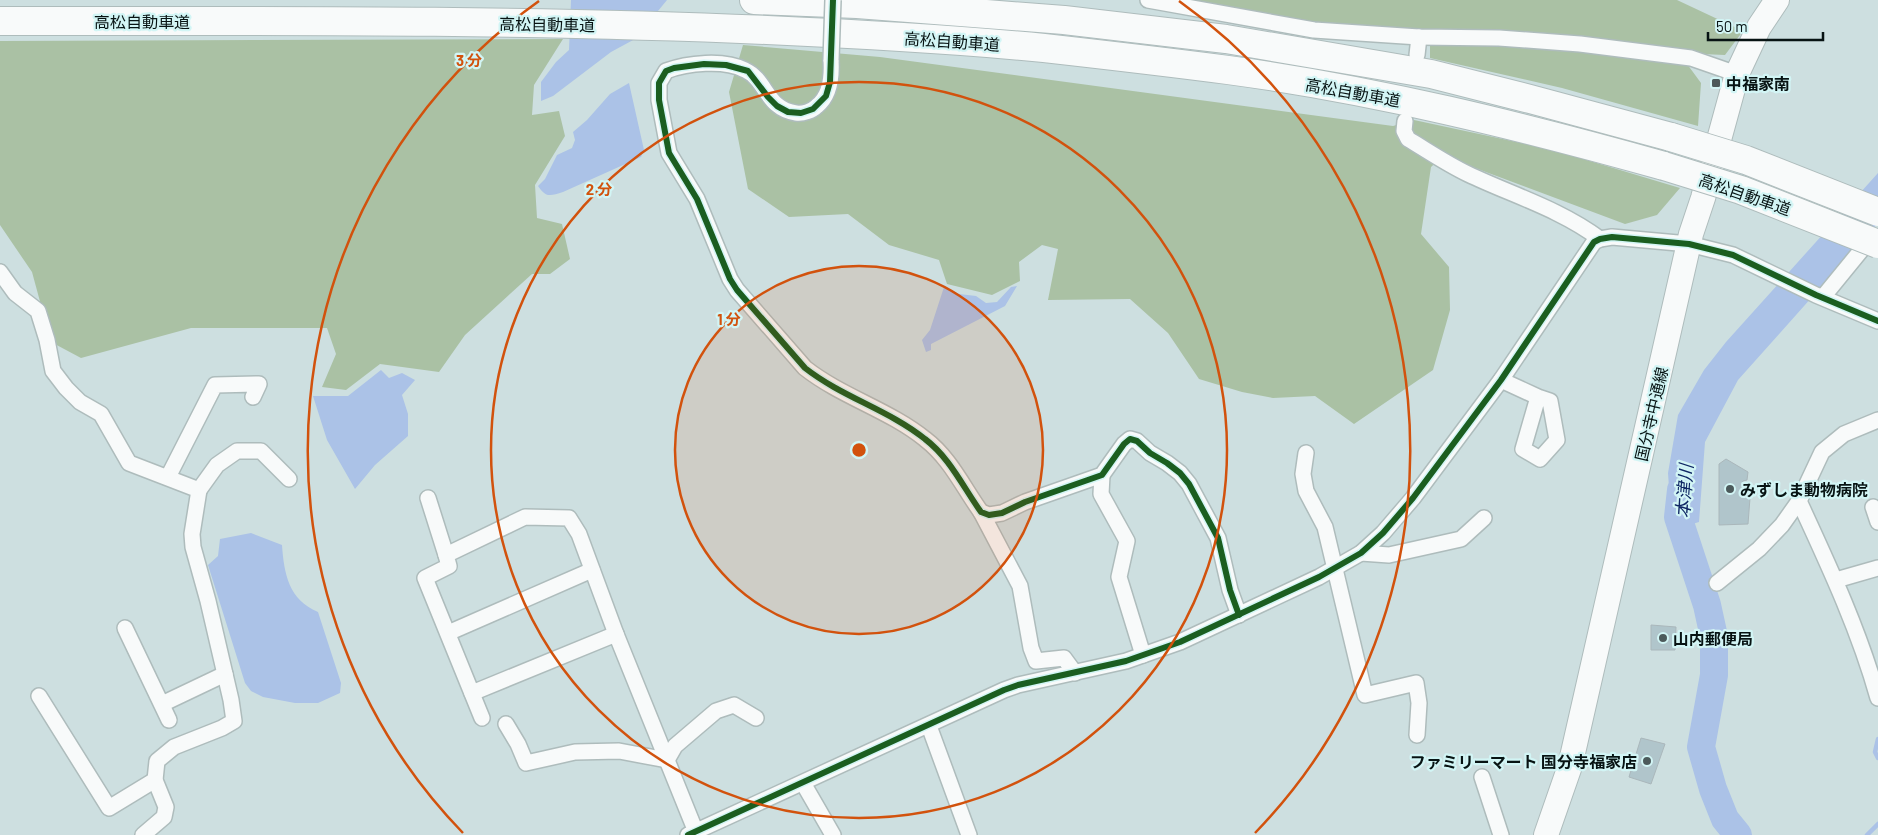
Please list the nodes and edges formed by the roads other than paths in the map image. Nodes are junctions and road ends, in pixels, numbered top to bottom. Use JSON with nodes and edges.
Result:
{"nodes":[{"id":1,"x":754,"y":0,"type":"edge"},
{"id":2,"x":833,"y":0,"type":"edge"},
{"id":3,"x":1148,"y":0,"type":"edge"},
{"id":4,"x":1777,"y":0,"type":"edge"},
{"id":5,"x":0,"y":21,"type":"edge"},
{"id":6,"x":1419,"y":37,"type":"junction"},
{"id":7,"x":1417,"y":55,"type":"dead end"},
{"id":8,"x":1737,"y":74,"type":"junction"},
{"id":9,"x":1405,"y":121,"type":"dead end"},
{"id":10,"x":1878,"y":212,"type":"edge"},
{"id":11,"x":1878,"y":231,"type":"edge"},
{"id":12,"x":1600,"y":239,"type":"junction"},
{"id":13,"x":1689,"y":244,"type":"junction"},
{"id":14,"x":1878,"y":244,"type":"edge"},
{"id":15,"x":0,"y":272,"type":"edge"},
{"id":16,"x":1819,"y":296,"type":"junction"},
{"id":17,"x":1878,"y":321,"type":"edge"},
{"id":18,"x":1501,"y":380,"type":"junction"},
{"id":19,"x":1538,"y":396,"type":"dead end"},
{"id":20,"x":253,"y":397,"type":"dead end"},
{"id":21,"x":1878,"y":420,"type":"edge"},
{"id":22,"x":1306,"y":453,"type":"dead end"},
{"id":23,"x":1102,"y":475,"type":"junction"},
{"id":24,"x":168,"y":477,"type":"junction"},
{"id":25,"x":289,"y":479,"type":"dead end"},
{"id":26,"x":199,"y":490,"type":"junction"},
{"id":27,"x":428,"y":498,"type":"dead end"},
{"id":28,"x":1799,"y":502,"type":"junction"},
{"id":29,"x":1873,"y":507,"type":"dead end"},
{"id":30,"x":982,"y":512,"type":"junction"},
{"id":31,"x":1484,"y":518,"type":"dead end"},
{"id":32,"x":1878,"y":522,"type":"edge"},
{"id":33,"x":1362,"y":553,"type":"junction"},
{"id":34,"x":446,"y":555,"type":"junction"},
{"id":35,"x":1336,"y":568,"type":"junction"},
{"id":36,"x":1878,"y":568,"type":"edge"},
{"id":37,"x":592,"y":570,"type":"junction"},
{"id":38,"x":1836,"y":580,"type":"junction"},
{"id":39,"x":1718,"y":583,"type":"dead end"},
{"id":40,"x":1239,"y":615,"type":"junction"},
{"id":41,"x":125,"y":628,"type":"dead end"},
{"id":42,"x":448,"y":633,"type":"junction"},
{"id":43,"x":616,"y":634,"type":"junction"},
{"id":44,"x":1143,"y":655,"type":"junction"},
{"id":45,"x":1075,"y":673,"type":"junction"},
{"id":46,"x":225,"y":674,"type":"junction"},
{"id":47,"x":472,"y":693,"type":"junction"},
{"id":48,"x":39,"y":696,"type":"dead end"},
{"id":49,"x":1878,"y":698,"type":"edge"},
{"id":50,"x":162,"y":704,"type":"junction"},
{"id":51,"x":482,"y":718,"type":"dead end"},
{"id":52,"x":756,"y":718,"type":"dead end"},
{"id":53,"x":169,"y":720,"type":"dead end"},
{"id":54,"x":506,"y":724,"type":"dead end"},
{"id":55,"x":929,"y":726,"type":"junction"},
{"id":56,"x":1417,"y":735,"type":"dead end"},
{"id":57,"x":667,"y":760,"type":"junction"},
{"id":58,"x":1482,"y":777,"type":"dead end"},
{"id":59,"x":155,"y":780,"type":"junction"},
{"id":60,"x":802,"y":783,"type":"junction"},
{"id":61,"x":692,"y":833,"type":"edge"},
{"id":62,"x":142,"y":835,"type":"edge"},
{"id":63,"x":833,"y":835,"type":"edge"},
{"id":64,"x":970,"y":835,"type":"edge"},
{"id":65,"x":1501,"y":835,"type":"edge"},
{"id":66,"x":1546,"y":835,"type":"edge"}],
"edges":[{"from":1,"to":10,"type":"highway","name":"高松自動車道","bridge":true},
{"from":2,"to":30,"type":"street","bridge":true},
{"from":3,"to":6,"type":"street"},
{"from":4,"to":8,"type":"main road","name":"国分寺中通線"},
{"from":5,"to":14,"type":"highway","name":"高松自動車道","bridge":true},
{"from":6,"to":7,"type":"street"},
{"from":6,"to":8,"type":"street"},
{"from":8,"to":13,"type":"main road","name":"国分寺中通線"},
{"from":9,"to":12,"type":"street"},
{"from":11,"to":16,"type":"street"},
{"from":12,"to":13,"type":"street"},
{"from":12,"to":18,"type":"street"},
{"from":13,"to":16,"type":"street"},
{"from":13,"to":66,"type":"main road","name":"国分寺中通線"},
{"from":15,"to":24,"type":"street"},
{"from":16,"to":17,"type":"street"},
{"from":18,"to":19,"type":"street"},
{"from":18,"to":33,"type":"street"},
{"from":20,"to":24,"type":"street"},
{"from":21,"to":28,"type":"street"},
{"from":22,"to":35,"type":"street"},
{"from":23,"to":30,"type":"street"},
{"from":23,"to":40,"type":"street"},
{"from":23,"to":44,"type":"street"},
{"from":24,"to":26,"type":"street"},
{"from":25,"to":26,"type":"street"},
{"from":26,"to":46,"type":"street"},
{"from":27,"to":34,"type":"street"},
{"from":28,"to":38,"type":"street"},
{"from":28,"to":39,"type":"street"},
{"from":29,"to":32,"type":"street"},
{"from":30,"to":45,"type":"street"},
{"from":31,"to":33,"type":"street"},
{"from":33,"to":35,"type":"street"},
{"from":34,"to":37,"type":"street"},
{"from":34,"to":42,"type":"street"},
{"from":35,"to":40,"type":"street"},
{"from":35,"to":56,"type":"street"},
{"from":36,"to":38,"type":"street"},
{"from":37,"to":42,"type":"street"},
{"from":37,"to":43,"type":"street"},
{"from":38,"to":49,"type":"street"},
{"from":40,"to":44,"type":"street"},
{"from":41,"to":50,"type":"street"},
{"from":42,"to":47,"type":"street"},
{"from":43,"to":47,"type":"street"},
{"from":43,"to":57,"type":"street"},
{"from":44,"to":45,"type":"street"},
{"from":45,"to":55,"type":"street"},
{"from":46,"to":50,"type":"street"},
{"from":46,"to":59,"type":"street"},
{"from":47,"to":51,"type":"street"},
{"from":48,"to":59,"type":"street"},
{"from":50,"to":53,"type":"street"},
{"from":52,"to":57,"type":"street"},
{"from":54,"to":57,"type":"street"},
{"from":55,"to":60,"type":"street"},
{"from":55,"to":64,"type":"street"},
{"from":57,"to":61,"type":"street"},
{"from":58,"to":65,"type":"street"},
{"from":59,"to":62,"type":"street"},
{"from":60,"to":61,"type":"street"},
{"from":60,"to":63,"type":"street"}]}
